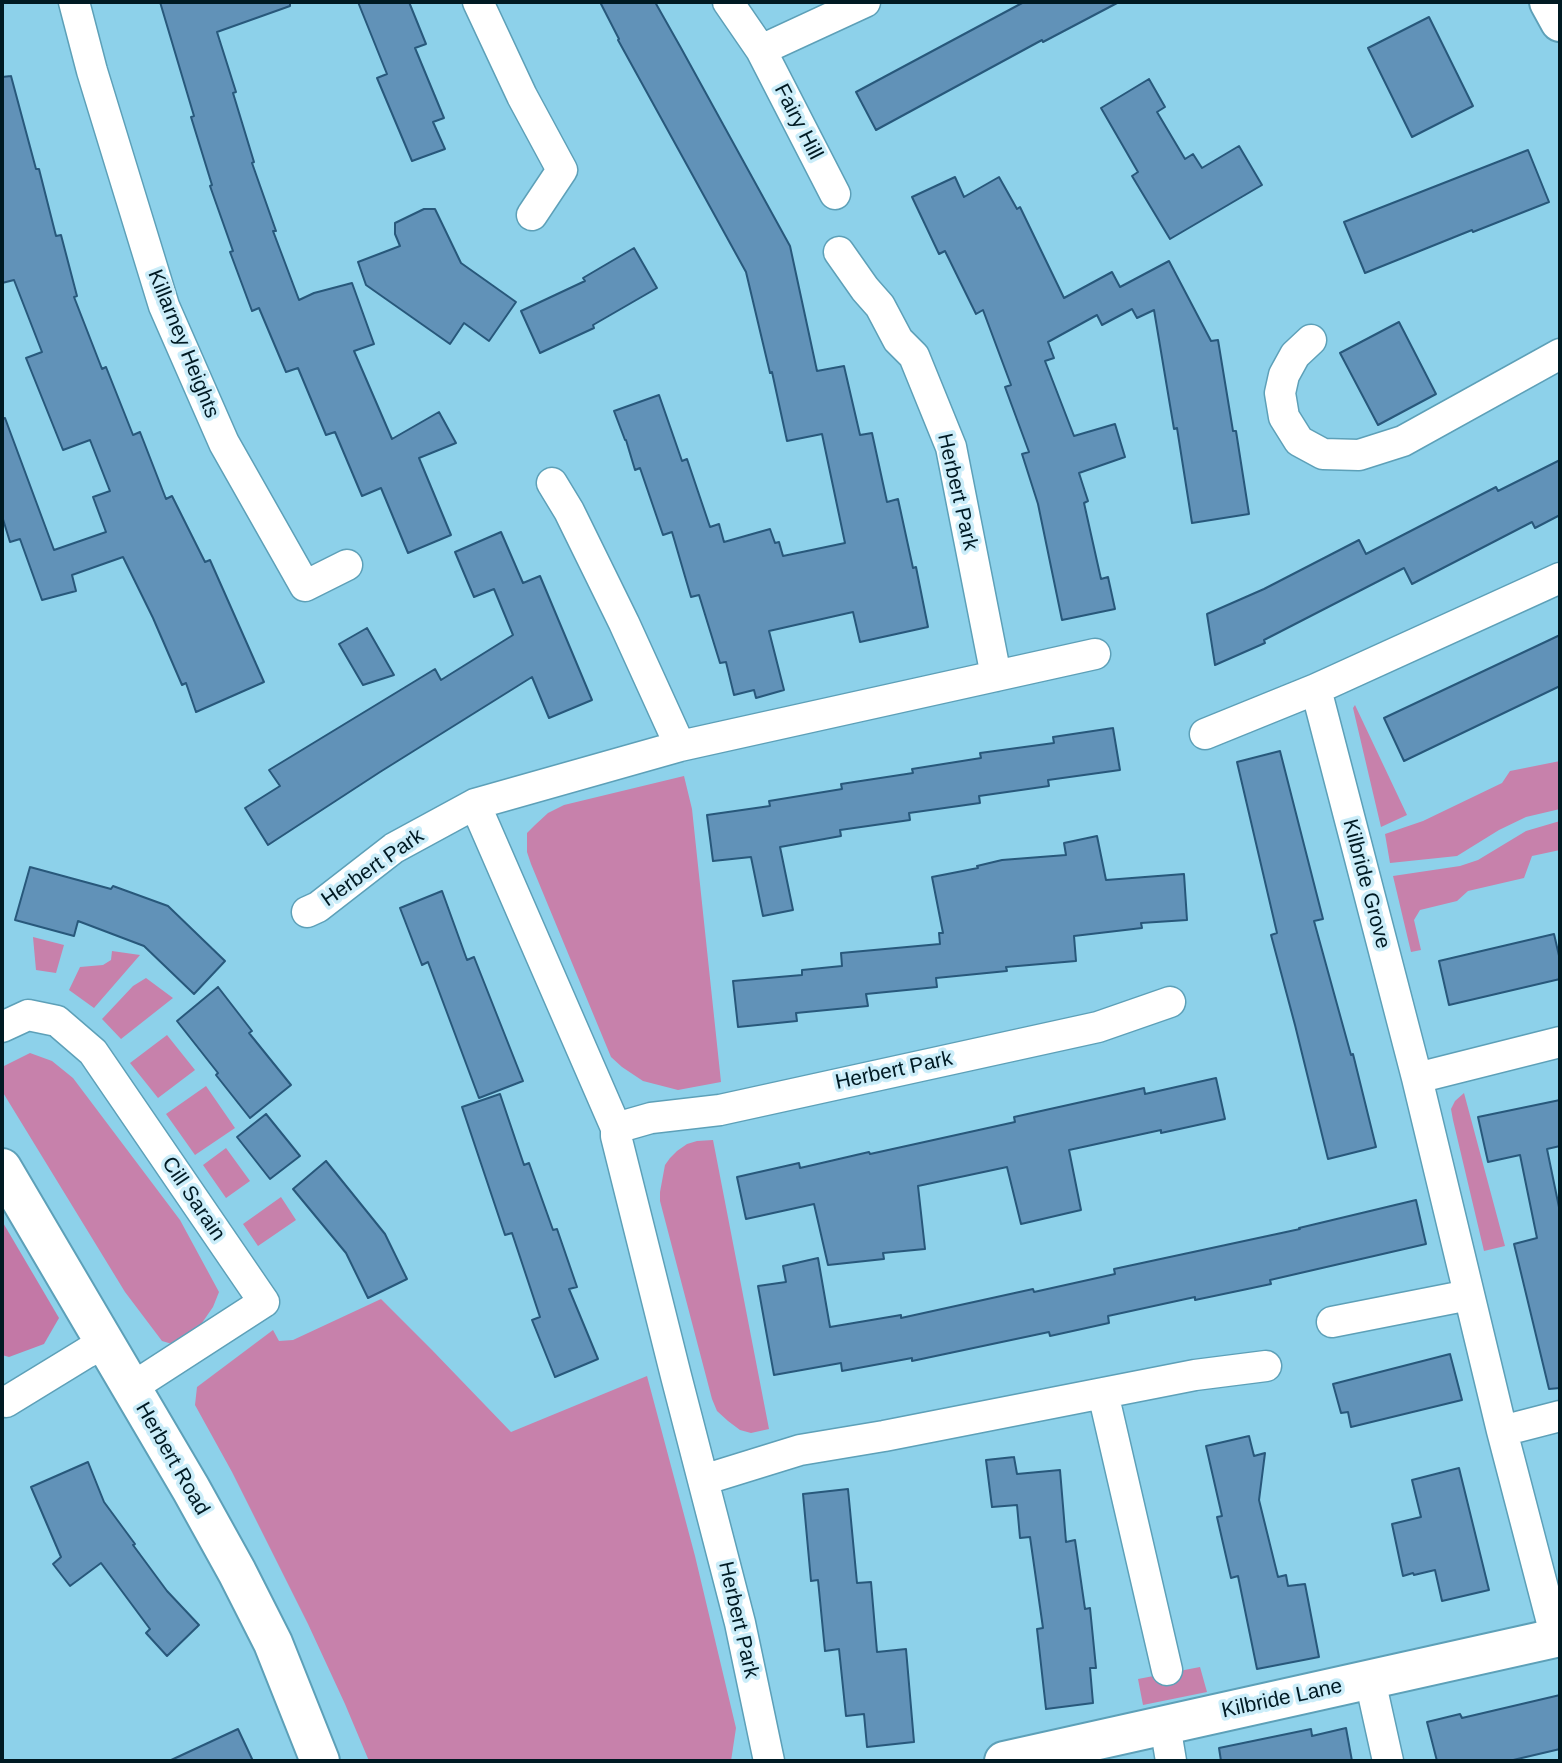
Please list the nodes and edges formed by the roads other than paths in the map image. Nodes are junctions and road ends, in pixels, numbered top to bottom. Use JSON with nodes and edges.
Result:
{"nodes":[{"id":1,"x":74,"y":2,"type":"edge"},
{"id":2,"x":478,"y":2,"type":"edge"},
{"id":3,"x":728,"y":2,"type":"edge"},
{"id":4,"x":865,"y":2,"type":"edge"},
{"id":5,"x":1549,"y":2,"type":"edge"},
{"id":6,"x":1560,"y":22,"type":"edge"},
{"id":7,"x":761,"y":50,"type":"junction"},
{"id":8,"x":835,"y":194,"type":"dead end"},
{"id":9,"x":531,"y":215,"type":"dead end"},
{"id":10,"x":839,"y":252,"type":"dead end"},
{"id":11,"x":1311,"y":340,"type":"dead end"},
{"id":12,"x":1560,"y":354,"type":"edge"},
{"id":13,"x":552,"y":483,"type":"dead end"},
{"id":14,"x":346,"y":565,"type":"dead end"},
{"id":15,"x":1560,"y":578,"type":"edge"},
{"id":16,"x":1095,"y":653,"type":"dead end"},
{"id":17,"x":996,"y":676,"type":"junction"},
{"id":18,"x":1316,"y":689,"type":"junction"},
{"id":19,"x":1205,"y":734,"type":"dead end"},
{"id":20,"x":680,"y":746,"type":"junction"},
{"id":21,"x":475,"y":804,"type":"junction"},
{"id":22,"x":307,"y":912,"type":"dead end"},
{"id":23,"x":1170,"y":1002,"type":"dead end"},
{"id":24,"x":2,"y":1027,"type":"edge"},
{"id":25,"x":1560,"y":1042,"type":"edge"},
{"id":26,"x":1417,"y":1078,"type":"junction"},
{"id":27,"x":616,"y":1128,"type":"junction"},
{"id":28,"x":2,"y":1168,"type":"edge"},
{"id":29,"x":1469,"y":1295,"type":"junction"},
{"id":30,"x":1332,"y":1322,"type":"dead end"},
{"id":31,"x":106,"y":1343,"type":"junction"},
{"id":32,"x":1266,"y":1366,"type":"dead end"},
{"id":33,"x":131,"y":1388,"type":"junction"},
{"id":34,"x":1103,"y":1393,"type":"junction"},
{"id":35,"x":2,"y":1401,"type":"edge"},
{"id":36,"x":1560,"y":1416,"type":"edge"},
{"id":37,"x":1502,"y":1431,"type":"junction"},
{"id":38,"x":703,"y":1480,"type":"junction"},
{"id":39,"x":1558,"y":1638,"type":"edge"},
{"id":40,"x":1167,"y":1670,"type":"dead end"},
{"id":41,"x":1370,"y":1680,"type":"junction"},
{"id":42,"x":1168,"y":1743,"type":"edge"},
{"id":43,"x":320,"y":1761,"type":"edge"},
{"id":44,"x":769,"y":1761,"type":"edge"},
{"id":45,"x":1004,"y":1761,"type":"edge"},
{"id":46,"x":1388,"y":1761,"type":"edge"}],
"edges":[{"from":1,"to":14,"type":"street","name":"Killarney Heights"},
{"from":2,"to":9,"type":"street"},
{"from":3,"to":7,"type":"street","name":"Fairy Hill"},
{"from":4,"to":7,"type":"street"},
{"from":5,"to":6,"type":"street"},
{"from":7,"to":8,"type":"street","name":"Fairy Hill"},
{"from":10,"to":17,"type":"street","name":"Herbert Park"},
{"from":11,"to":12,"type":"street"},
{"from":13,"to":20,"type":"street"},
{"from":15,"to":18,"type":"street"},
{"from":16,"to":17,"type":"street","name":"Herbert Park"},
{"from":17,"to":20,"type":"street","name":"Herbert Park"},
{"from":18,"to":19,"type":"street"},
{"from":18,"to":26,"type":"street","name":"Kilbride Grove"},
{"from":20,"to":21,"type":"street","name":"Herbert Park"},
{"from":21,"to":22,"type":"street","name":"Herbert Park"},
{"from":21,"to":27,"type":"street","name":"Herbert Park"},
{"from":23,"to":27,"type":"street","name":"Herbert Park"},
{"from":24,"to":33,"type":"street","name":"Cill Sarain"},
{"from":25,"to":26,"type":"street"},
{"from":26,"to":29,"type":"street","name":"Kilbride Grove"},
{"from":27,"to":38,"type":"street","name":"Herbert Park"},
{"from":28,"to":31,"type":"street","name":"Herbert Road"},
{"from":29,"to":30,"type":"street"},
{"from":29,"to":37,"type":"street","name":"Kilbride Grove"},
{"from":31,"to":33,"type":"street","name":"Herbert Road"},
{"from":31,"to":35,"type":"street"},
{"from":32,"to":34,"type":"street"},
{"from":33,"to":43,"type":"street","name":"Herbert Road"},
{"from":34,"to":38,"type":"street"},
{"from":34,"to":40,"type":"street"},
{"from":36,"to":37,"type":"street"},
{"from":37,"to":39,"type":"street","name":"Kilbride Grove"},
{"from":38,"to":44,"type":"street","name":"Herbert Park"},
{"from":39,"to":41,"type":"street","name":"Kilbride Lane"},
{"from":41,"to":42,"type":"street","name":"Kilbride Lane"},
{"from":41,"to":46,"type":"street"},
{"from":42,"to":45,"type":"street","name":"Kilbride Lane"}]}
